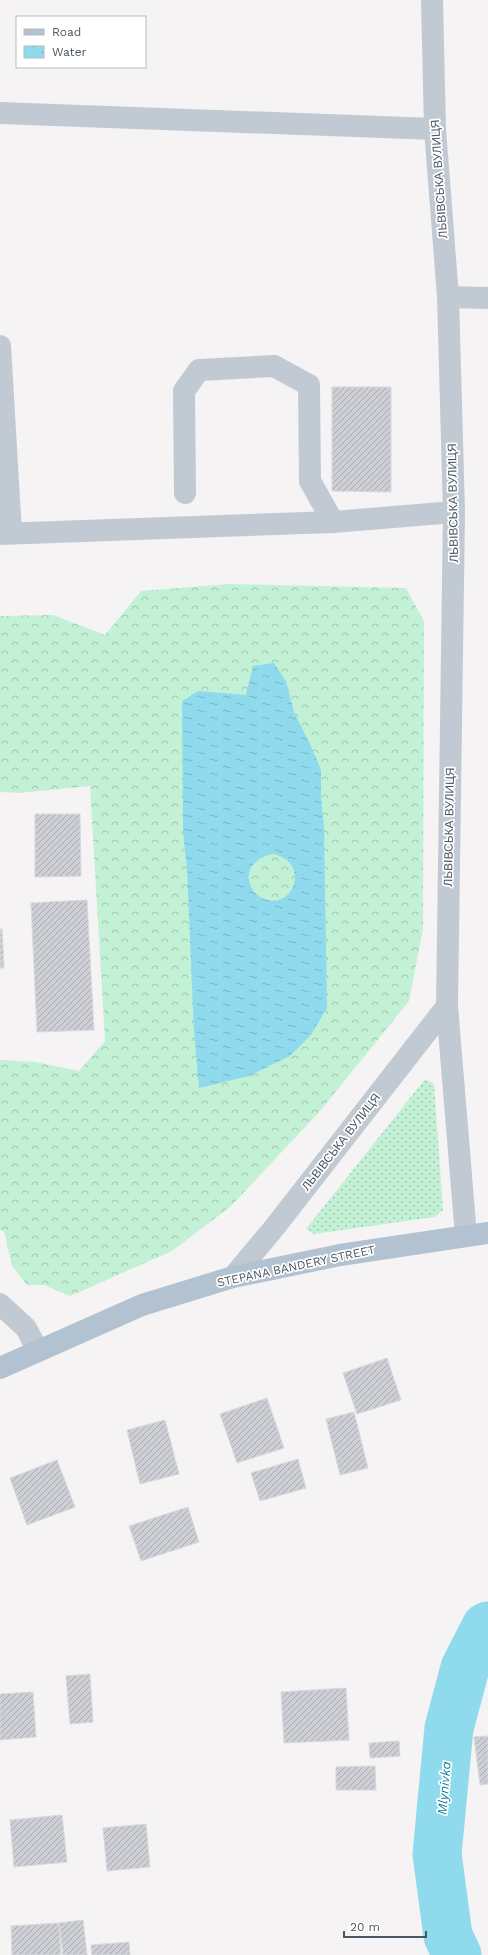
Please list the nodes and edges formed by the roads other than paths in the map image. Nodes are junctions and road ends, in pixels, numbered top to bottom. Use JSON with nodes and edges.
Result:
{"nodes":[{"id":1,"x":432,"y":0,"type":"edge"},
{"id":2,"x":0,"y":113,"type":"edge"},
{"id":3,"x":435,"y":129,"type":"junction"},
{"id":4,"x":448,"y":296,"type":"junction"},
{"id":5,"x":488,"y":298,"type":"edge"},
{"id":6,"x":0,"y":346,"type":"edge"},
{"id":7,"x":185,"y":493,"type":"dead end"},
{"id":8,"x":454,"y":512,"type":"junction"},
{"id":9,"x":333,"y":522,"type":"junction"},
{"id":10,"x":6,"y":533,"type":"edge"},
{"id":11,"x":447,"y":1006,"type":"junction"},
{"id":12,"x":488,"y":1233,"type":"edge"},
{"id":13,"x":466,"y":1236,"type":"junction"},
{"id":14,"x":233,"y":1277,"type":"junction"},
{"id":15,"x":0,"y":1304,"type":"edge"},
{"id":16,"x":38,"y":1351,"type":"junction"},
{"id":17,"x":0,"y":1368,"type":"edge"}],
"edges":[{"from":1,"to":3,"type":"street","name":"ЛЬВІВСЬКА ВУЛИЦЯ"},
{"from":2,"to":3,"type":"street"},
{"from":3,"to":4,"type":"street","name":"ЛЬВІВСЬКА ВУЛИЦЯ"},
{"from":4,"to":5,"type":"street"},
{"from":4,"to":8,"type":"street","name":"ЛЬВІВСЬКА ВУЛИЦЯ"},
{"from":6,"to":10,"type":"street"},
{"from":7,"to":9,"type":"street"},
{"from":8,"to":9,"type":"street"},
{"from":8,"to":11,"type":"street","name":"ЛЬВІВСЬКА ВУЛИЦЯ"},
{"from":9,"to":10,"type":"street"},
{"from":11,"to":13,"type":"street","name":"ЛЬВІВСЬКА ВУЛИЦЯ"},
{"from":11,"to":14,"type":"street","name":"ЛЬВІВСЬКА ВУЛИЦЯ"},
{"from":12,"to":13,"type":"main road","name":"STEPANA BANDERY STREET"},
{"from":13,"to":14,"type":"main road","name":"STEPANA BANDERY STREET"},
{"from":14,"to":16,"type":"main road","name":"STEPANA BANDERY STREET"},
{"from":15,"to":16,"type":"street"},
{"from":16,"to":17,"type":"main road","name":"STEPANA BANDERY STREET"}]}
